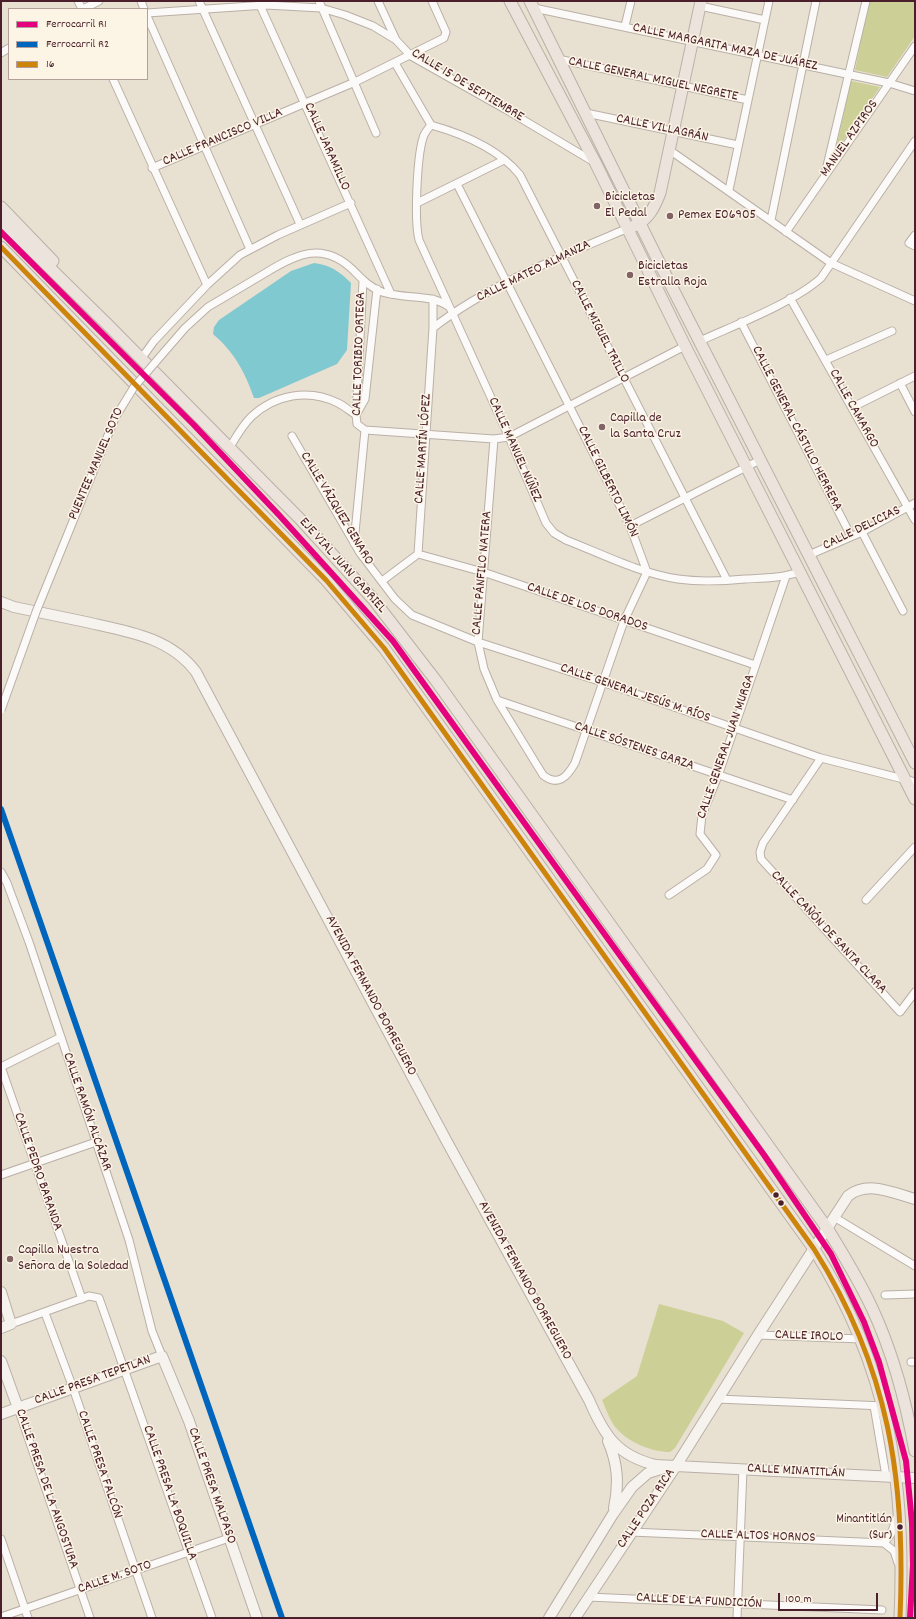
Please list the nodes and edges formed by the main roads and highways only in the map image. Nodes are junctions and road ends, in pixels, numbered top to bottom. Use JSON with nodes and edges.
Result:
{"nodes":[{"id":1,"x":510,"y":1,"type":"edge"},
{"id":2,"x":700,"y":3,"type":"edge"},
{"id":3,"x":532,"y":5,"type":"edge"},
{"id":4,"x":1,"y":207,"type":"edge"},
{"id":5,"x":1,"y":220,"type":"edge"},
{"id":6,"x":640,"y":223,"type":"junction"},
{"id":7,"x":626,"y":229,"type":"junction"},
{"id":8,"x":1,"y":248,"type":"edge"},
{"id":9,"x":1,"y":256,"type":"edge"},
{"id":10,"x":53,"y":300,"type":"junction"},
{"id":11,"x":87,"y":304,"type":"junction"},
{"id":12,"x":1,"y":602,"type":"edge"},
{"id":13,"x":915,"y":763,"type":"edge"},
{"id":14,"x":910,"y":780,"type":"edge"},
{"id":15,"x":915,"y":799,"type":"edge"},
{"id":16,"x":915,"y":1199,"type":"edge"},
{"id":17,"x":826,"y":1228,"type":"junction"},
{"id":18,"x":814,"y":1249,"type":"junction"},
{"id":19,"x":1,"y":1292,"type":"edge"},
{"id":20,"x":1,"y":1328,"type":"edge"},
{"id":21,"x":162,"y":1356,"type":"joint"},
{"id":22,"x":1,"y":1361,"type":"edge"},
{"id":23,"x":18,"y":1408,"type":"junction"},
{"id":24,"x":911,"y":1410,"type":"edge"},
{"id":25,"x":1,"y":1414,"type":"edge"},
{"id":26,"x":602,"y":1429,"type":"junction"},
{"id":27,"x":915,"y":1452,"type":"edge"},
{"id":28,"x":676,"y":1466,"type":"junction"},
{"id":29,"x":892,"y":1477,"type":"junction"},
{"id":30,"x":915,"y":1478,"type":"edge"},
{"id":31,"x":613,"y":1514,"type":"junction"},
{"id":32,"x":257,"y":1618,"type":"edge"},
{"id":33,"x":549,"y":1618,"type":"edge"},
{"id":34,"x":575,"y":1618,"type":"edge"},
{"id":35,"x":900,"y":1618,"type":"edge"}],
"edges":[{"from":1,"to":7,"type":"main road"},
{"from":2,"to":6,"type":"main road"},
{"from":3,"to":6,"type":"main road"},
{"from":4,"to":11,"type":"main road"},
{"from":5,"to":11,"type":"main road","name":"EJE VIAL JUAN GABRIEL"},
{"from":6,"to":7,"type":"main road","name":"CALLE MATEO ALMANZA"},
{"from":6,"to":13,"type":"main road"},
{"from":7,"to":14,"type":"main road"},
{"from":8,"to":10,"type":"main road","name":"EJE VIAL JUAN GABRIEL"},
{"from":9,"to":10,"type":"main road"},
{"from":10,"to":18,"type":"main road","name":"EJE VIAL JUAN GABRIEL"},
{"from":11,"to":17,"type":"main road","name":"EJE VIAL JUAN GABRIEL"},
{"from":12,"to":26,"type":"main road","name":"AVENIDA FERNANDO BORREGUERO"},
{"from":14,"to":15,"type":"main road"},
{"from":16,"to":17,"type":"main road","name":"CALLE POZA RICA"},
{"from":17,"to":18,"type":"main road","name":"CALLE POZA RICA"},
{"from":17,"to":24,"type":"main road","name":"EJE VIAL JUAN GABRIEL"},
{"from":18,"to":28,"type":"main road","name":"CALLE POZA RICA"},
{"from":18,"to":29,"type":"main road","name":"EJE VIAL JUAN GABRIEL"},
{"from":19,"to":20,"type":"main road"},
{"from":21,"to":23,"type":"main road","name":"CALLE PRESA TEPETLAN"},
{"from":21,"to":32,"type":"main road","name":"CALLE PRESA MALPASO"},
{"from":22,"to":23,"type":"main road","name":"CALLE PRESA DE LA ANGOSTURA"},
{"from":23,"to":25,"type":"main road","name":"CALLE PRESA TEPETLAN"},
{"from":24,"to":27,"type":"main road","name":"EJE VIAL JUAN GABRIEL"},
{"from":26,"to":28,"type":"main road","name":"AVENIDA FERNANDO BORREGUERO"},
{"from":26,"to":31,"type":"main road"},
{"from":28,"to":29,"type":"main road","name":"CALLE MINATITLÁN"},
{"from":28,"to":31,"type":"main road"},
{"from":28,"to":34,"type":"main road","name":"CALLE POZA RICA"},
{"from":29,"to":30,"type":"main road","name":"CALLE MINATITLÁN"},
{"from":29,"to":35,"type":"main road","name":"EJE VIAL JUAN GABRIEL"},
{"from":31,"to":33,"type":"main road"}]}
